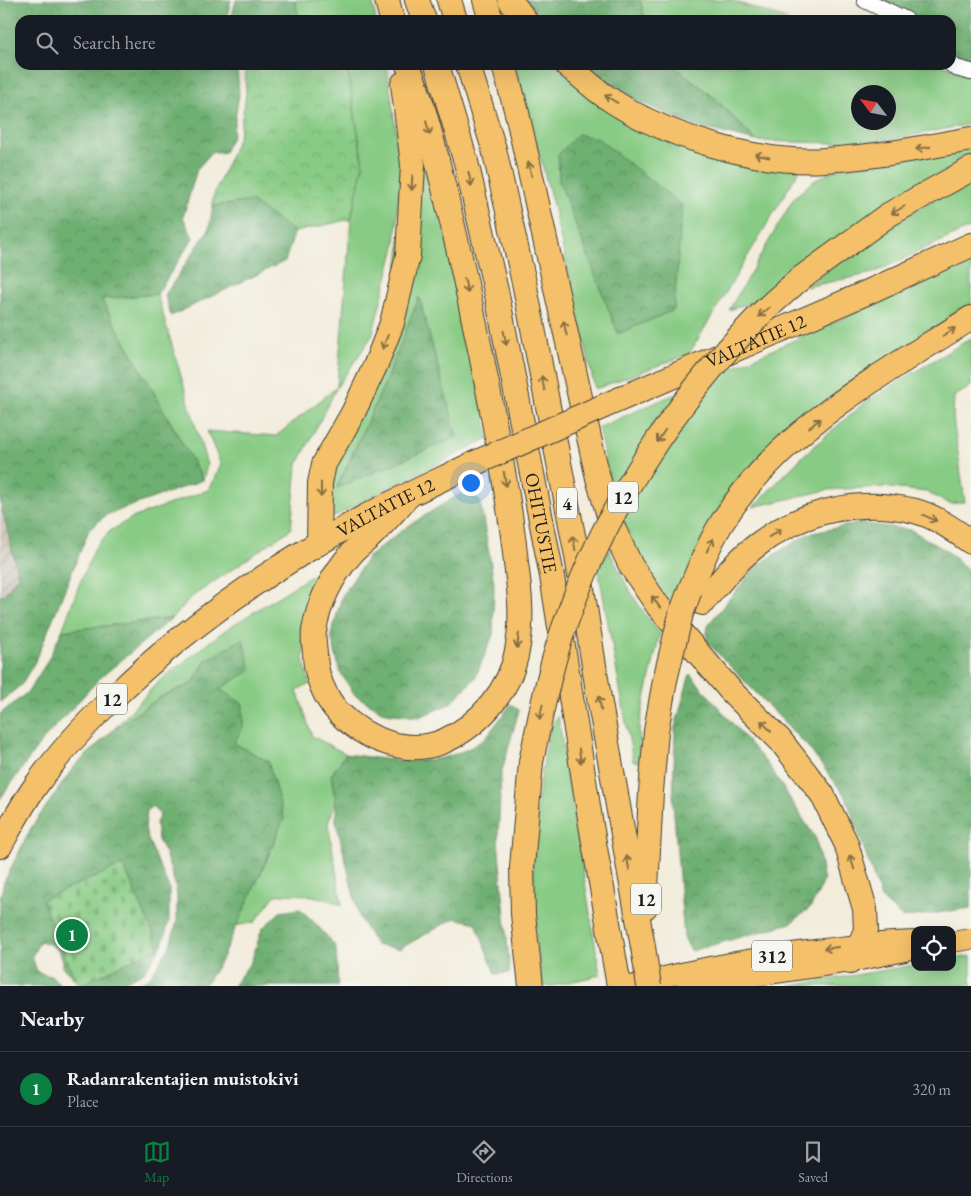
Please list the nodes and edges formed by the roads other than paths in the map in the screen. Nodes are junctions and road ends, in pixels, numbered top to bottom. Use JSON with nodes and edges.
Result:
{"nodes":[{"id":1,"x":387,"y":0,"type":"edge"},
{"id":2,"x":417,"y":0,"type":"edge"},
{"id":3,"x":449,"y":0,"type":"edge"},
{"id":4,"x":485,"y":0,"type":"edge"},
{"id":5,"x":510,"y":0,"type":"edge"},
{"id":6,"x":865,"y":0,"type":"edge"},
{"id":7,"x":391,"y":15,"type":"edge"},
{"id":8,"x":422,"y":15,"type":"edge"},
{"id":9,"x":454,"y":15,"type":"edge"},
{"id":10,"x":490,"y":15,"type":"edge"},
{"id":11,"x":521,"y":15,"type":"edge"},
{"id":12,"x":896,"y":15,"type":"edge"},
{"id":13,"x":956,"y":68,"type":"edge"},
{"id":14,"x":402,"y":70,"type":"edge"},
{"id":15,"x":410,"y":70,"type":"edge"},
{"id":16,"x":438,"y":70,"type":"edge"},
{"id":17,"x":470,"y":70,"type":"edge"},
{"id":18,"x":505,"y":70,"type":"edge"},
{"id":19,"x":573,"y":70,"type":"edge"},
{"id":20,"x":971,"y":72,"type":"edge"},
{"id":21,"x":971,"y":139,"type":"edge"},
{"id":22,"x":971,"y":169,"type":"edge"},
{"id":23,"x":971,"y":244,"type":"edge"},
{"id":24,"x":971,"y":318,"type":"edge"},
{"id":25,"x":410,"y":494,"type":"junction"},
{"id":26,"x":971,"y":542,"type":"edge"},
{"id":27,"x":318,"y":543,"type":"junction"},
{"id":28,"x":696,"y":596,"type":"junction"},
{"id":29,"x":0,"y":846,"type":"edge"},
{"id":30,"x":971,"y":939,"type":"edge"},
{"id":31,"x":956,"y":941,"type":"edge"},
{"id":32,"x":911,"y":942,"type":"edge"},
{"id":33,"x":643,"y":946,"type":"junction"},
{"id":34,"x":911,"y":950,"type":"edge"},
{"id":35,"x":855,"y":953,"type":"junction"},
{"id":36,"x":531,"y":986,"type":"edge"},
{"id":37,"x":620,"y":986,"type":"edge"},
{"id":38,"x":631,"y":986,"type":"edge"},
{"id":39,"x":649,"y":986,"type":"edge"},
{"id":40,"x":688,"y":986,"type":"edge"}],
"edges":[{"from":1,"to":7,"type":"highway"},
{"from":2,"to":8,"type":"highway"},
{"from":3,"to":9,"type":"highway"},
{"from":4,"to":10,"type":"highway"},
{"from":5,"to":11,"type":"highway"},
{"from":6,"to":12,"type":"street"},
{"from":13,"to":20,"type":"street"},
{"from":14,"to":27,"type":"highway","one_way":true},
{"from":15,"to":25,"type":"highway","one_way":true},
{"from":16,"to":37,"type":"highway","name":"OHITUSTIE","number":"4","one_way":true},
{"from":33,"to":17,"type":"highway","name":"OHITUSTIE","number":"4","one_way":true},
{"from":35,"to":18,"type":"highway","one_way":true},
{"from":21,"to":19,"type":"highway","one_way":true},
{"from":22,"to":36,"type":"highway","number":"12","one_way":true,"bridge":true},
{"from":23,"to":25,"type":"highway","name":"VALTATIE 12","number":"12","bridge":true},
{"from":28,"to":24,"type":"highway","one_way":true},
{"from":25,"to":27,"type":"highway","name":"VALTATIE 12","number":"12"},
{"from":28,"to":26,"type":"highway","one_way":true},
{"from":27,"to":29,"type":"highway","name":"VALTATIE 12","number":"12"},
{"from":28,"to":33,"type":"highway","number":"12","bridge":true},
{"from":30,"to":31,"type":"main road"},
{"from":32,"to":35,"type":"main road","number":"312"},
{"from":33,"to":39,"type":"highway","name":"OHITUSTIE","number":"4","bridge":true},
{"from":34,"to":35,"type":"main road","number":"312"},
{"from":35,"to":38,"type":"main road","number":"312","one_way":true},
{"from":35,"to":40,"type":"main road","number":"312"}]}
